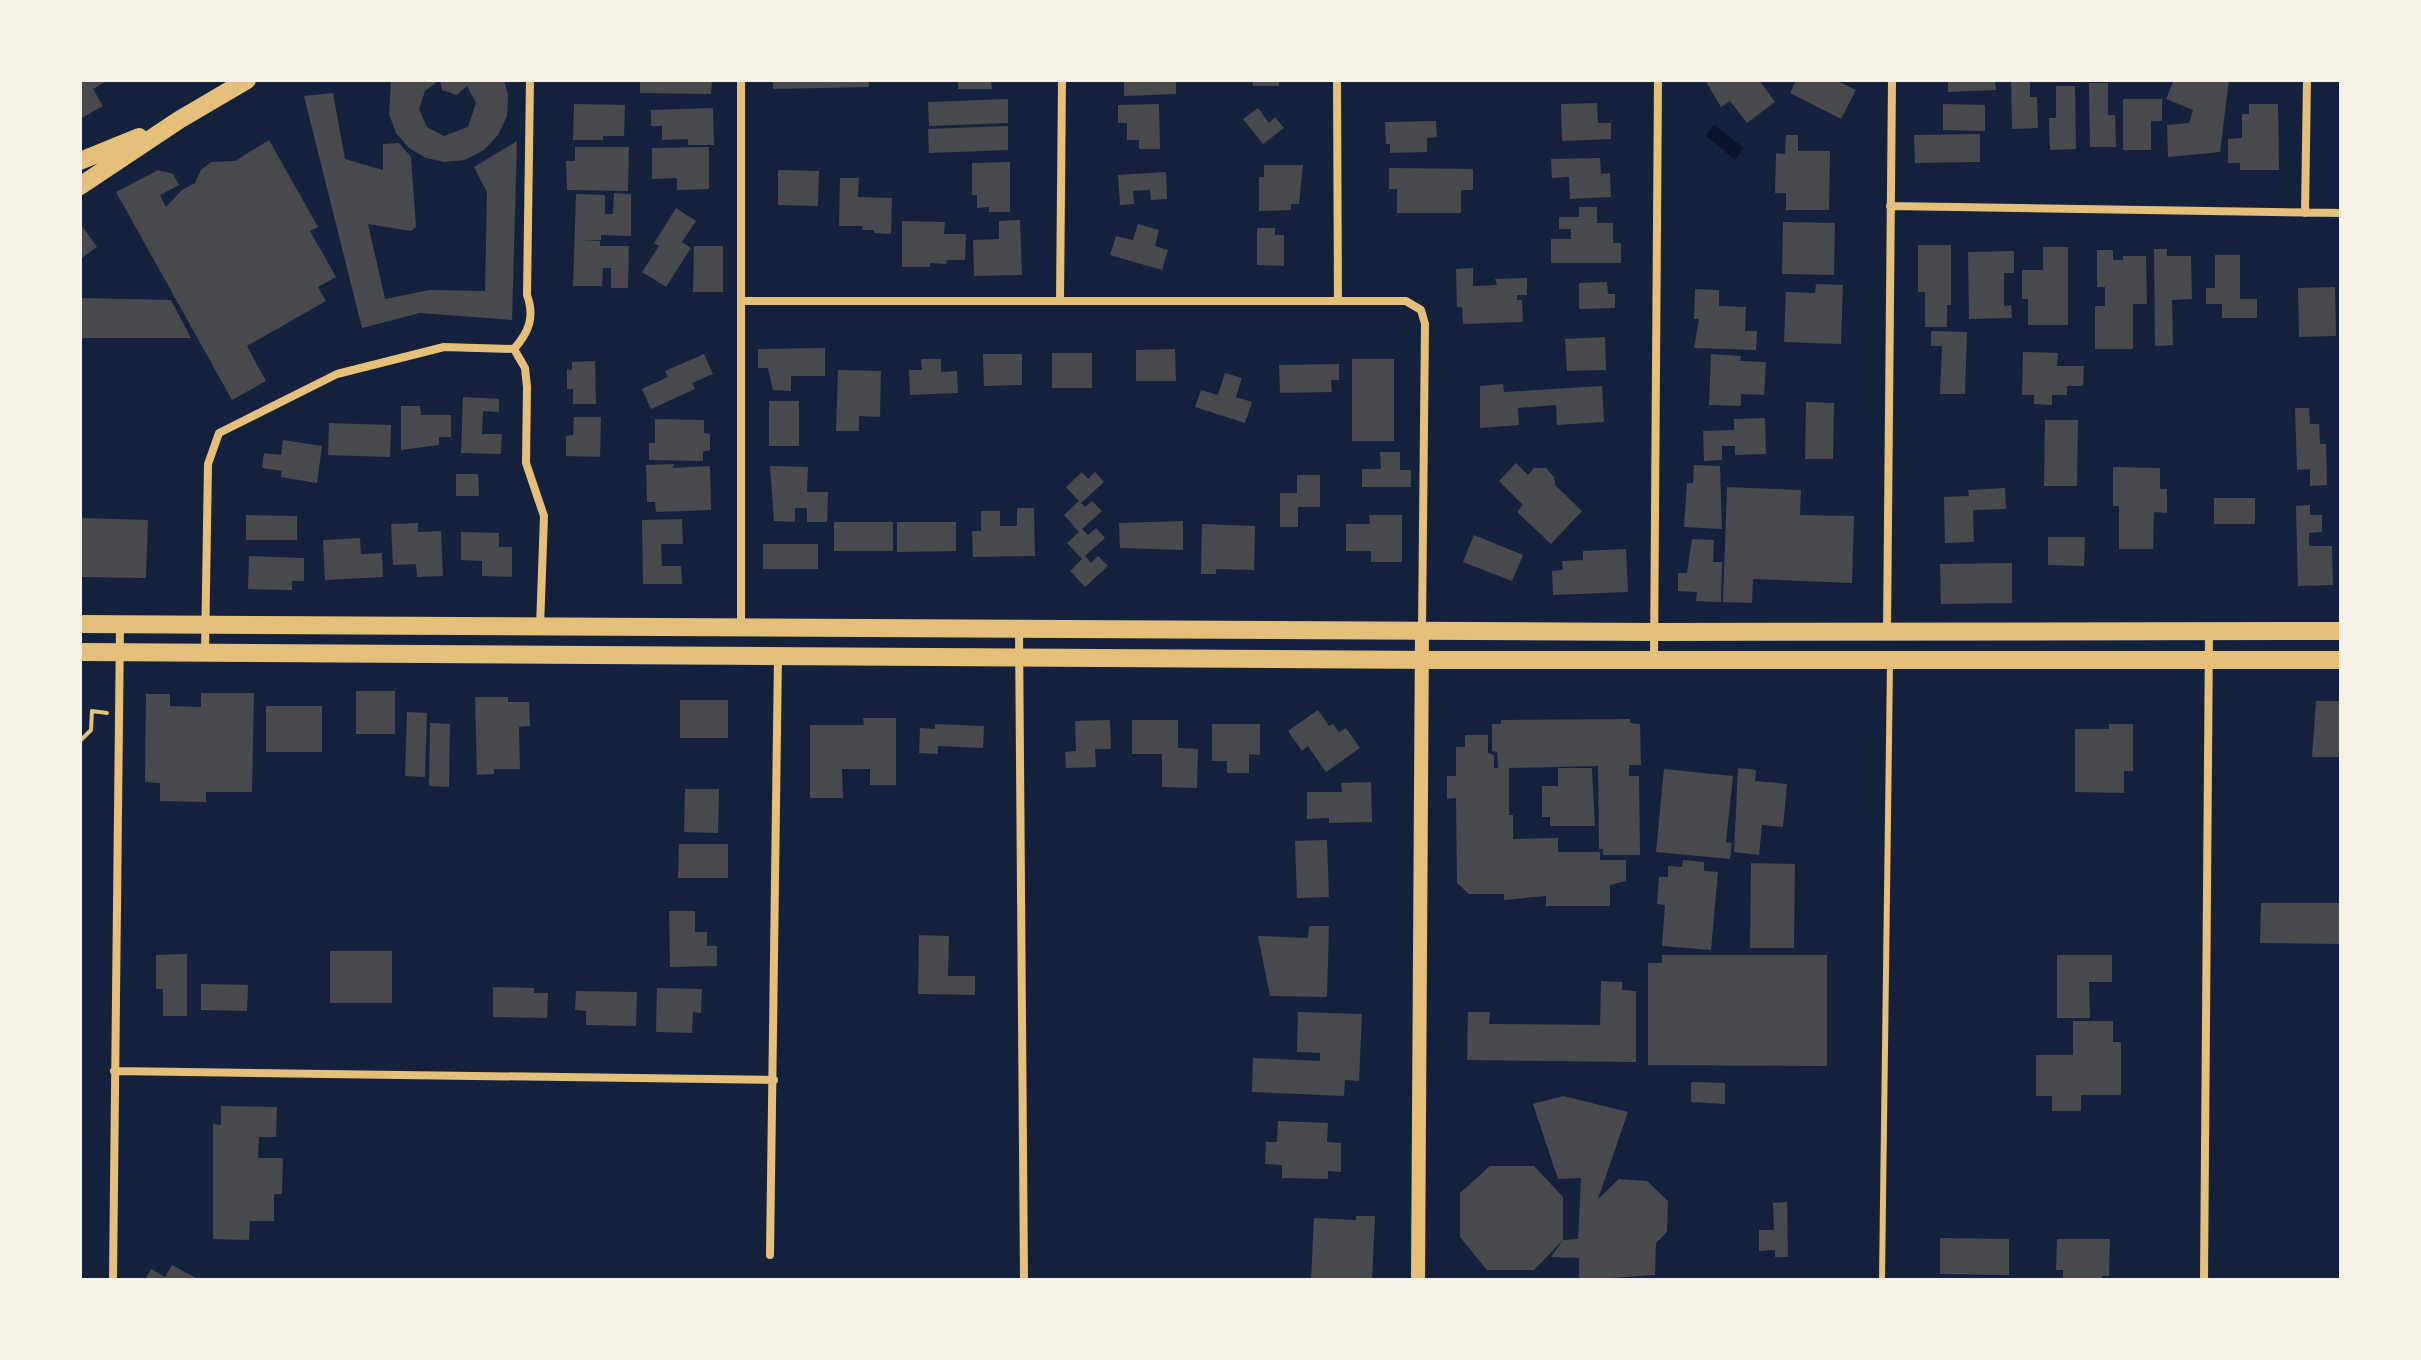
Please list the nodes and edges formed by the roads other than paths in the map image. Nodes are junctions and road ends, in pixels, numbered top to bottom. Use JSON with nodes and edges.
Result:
{"nodes":[{"id":1,"x":247,"y":80,"type":"edge"},
{"id":2,"x":530,"y":80,"type":"edge"},
{"id":3,"x":741,"y":80,"type":"edge"},
{"id":4,"x":1062,"y":80,"type":"edge"},
{"id":5,"x":1337,"y":80,"type":"edge"},
{"id":6,"x":1658,"y":80,"type":"edge"},
{"id":7,"x":1892,"y":80,"type":"edge"},
{"id":8,"x":2307,"y":80,"type":"edge"},
{"id":9,"x":179,"y":120,"type":"junction"},
{"id":10,"x":80,"y":161,"type":"edge"},
{"id":11,"x":80,"y":186,"type":"edge"},
{"id":12,"x":1890,"y":206,"type":"junction"},
{"id":13,"x":2305,"y":213,"type":"junction"},
{"id":14,"x":2341,"y":213,"type":"edge"},
{"id":15,"x":742,"y":301,"type":"junction"},
{"id":16,"x":1060,"y":301,"type":"junction"},
{"id":17,"x":1338,"y":301,"type":"junction"},
{"id":18,"x":514,"y":349,"type":"junction"},
{"id":19,"x":80,"y":624,"type":"edge"},
{"id":20,"x":120,"y":624,"type":"junction"},
{"id":21,"x":206,"y":625,"type":"junction"},
{"id":22,"x":540,"y":628,"type":"junction"},
{"id":23,"x":741,"y":628,"type":"junction"},
{"id":24,"x":1019,"y":629,"type":"junction"},
{"id":25,"x":1422,"y":629,"type":"junction"},
{"id":26,"x":2341,"y":631,"type":"edge"},
{"id":27,"x":1654,"y":632,"type":"junction"},
{"id":28,"x":2209,"y":632,"type":"junction"},
{"id":29,"x":1887,"y":633,"type":"junction"},
{"id":30,"x":80,"y":652,"type":"edge"},
{"id":31,"x":119,"y":653,"type":"junction"},
{"id":32,"x":205,"y":653,"type":"junction"},
{"id":33,"x":778,"y":656,"type":"junction"},
{"id":34,"x":1020,"y":658,"type":"junction"},
{"id":35,"x":2209,"y":659,"type":"junction"},
{"id":36,"x":1422,"y":660,"type":"junction"},
{"id":37,"x":1654,"y":660,"type":"junction"},
{"id":38,"x":1891,"y":660,"type":"junction"},
{"id":39,"x":2341,"y":660,"type":"edge"},
{"id":40,"x":114,"y":1071,"type":"junction"},
{"id":41,"x":774,"y":1080,"type":"junction"},
{"id":42,"x":770,"y":1255,"type":"dead end"},
{"id":43,"x":113,"y":1280,"type":"edge"},
{"id":44,"x":1024,"y":1280,"type":"edge"},
{"id":45,"x":1418,"y":1280,"type":"edge"},
{"id":46,"x":1882,"y":1280,"type":"edge"},
{"id":47,"x":2204,"y":1280,"type":"edge"}],
"edges":[{"from":1,"to":9,"type":"highway"},
{"from":2,"to":18,"type":"street"},
{"from":3,"to":15,"type":"street"},
{"from":4,"to":16,"type":"street"},
{"from":5,"to":17,"type":"street"},
{"from":6,"to":27,"type":"street"},
{"from":7,"to":12,"type":"street"},
{"from":8,"to":13,"type":"street"},
{"from":9,"to":10,"type":"highway"},
{"from":9,"to":11,"type":"highway"},
{"from":12,"to":13,"type":"street"},
{"from":12,"to":29,"type":"street"},
{"from":13,"to":14,"type":"street"},
{"from":15,"to":16,"type":"street"},
{"from":15,"to":23,"type":"street"},
{"from":16,"to":17,"type":"street"},
{"from":17,"to":25,"type":"street"},
{"from":18,"to":21,"type":"street"},
{"from":18,"to":22,"type":"street"},
{"from":19,"to":20,"type":"highway"},
{"from":20,"to":21,"type":"highway"},
{"from":20,"to":31,"type":"street"},
{"from":21,"to":22,"type":"highway"},
{"from":21,"to":32,"type":"street"},
{"from":22,"to":23,"type":"highway"},
{"from":23,"to":24,"type":"highway"},
{"from":24,"to":25,"type":"highway"},
{"from":24,"to":34,"type":"street"},
{"from":25,"to":27,"type":"highway"},
{"from":25,"to":36,"type":"street"},
{"from":26,"to":28,"type":"highway"},
{"from":27,"to":29,"type":"highway"},
{"from":27,"to":37,"type":"street"},
{"from":28,"to":29,"type":"highway"},
{"from":28,"to":35,"type":"street"},
{"from":30,"to":31,"type":"highway"},
{"from":31,"to":32,"type":"highway"},
{"from":31,"to":40,"type":"street"},
{"from":32,"to":33,"type":"highway"},
{"from":33,"to":34,"type":"highway"},
{"from":33,"to":41,"type":"street"},
{"from":34,"to":36,"type":"highway"},
{"from":34,"to":44,"type":"street"},
{"from":35,"to":38,"type":"highway"},
{"from":35,"to":39,"type":"highway"},
{"from":35,"to":47,"type":"street"},
{"from":36,"to":37,"type":"highway"},
{"from":36,"to":45,"type":"street"},
{"from":37,"to":38,"type":"highway"},
{"from":38,"to":46,"type":"lane"},
{"from":40,"to":41,"type":"street"},
{"from":40,"to":43,"type":"street"},
{"from":41,"to":42,"type":"street"}]}
